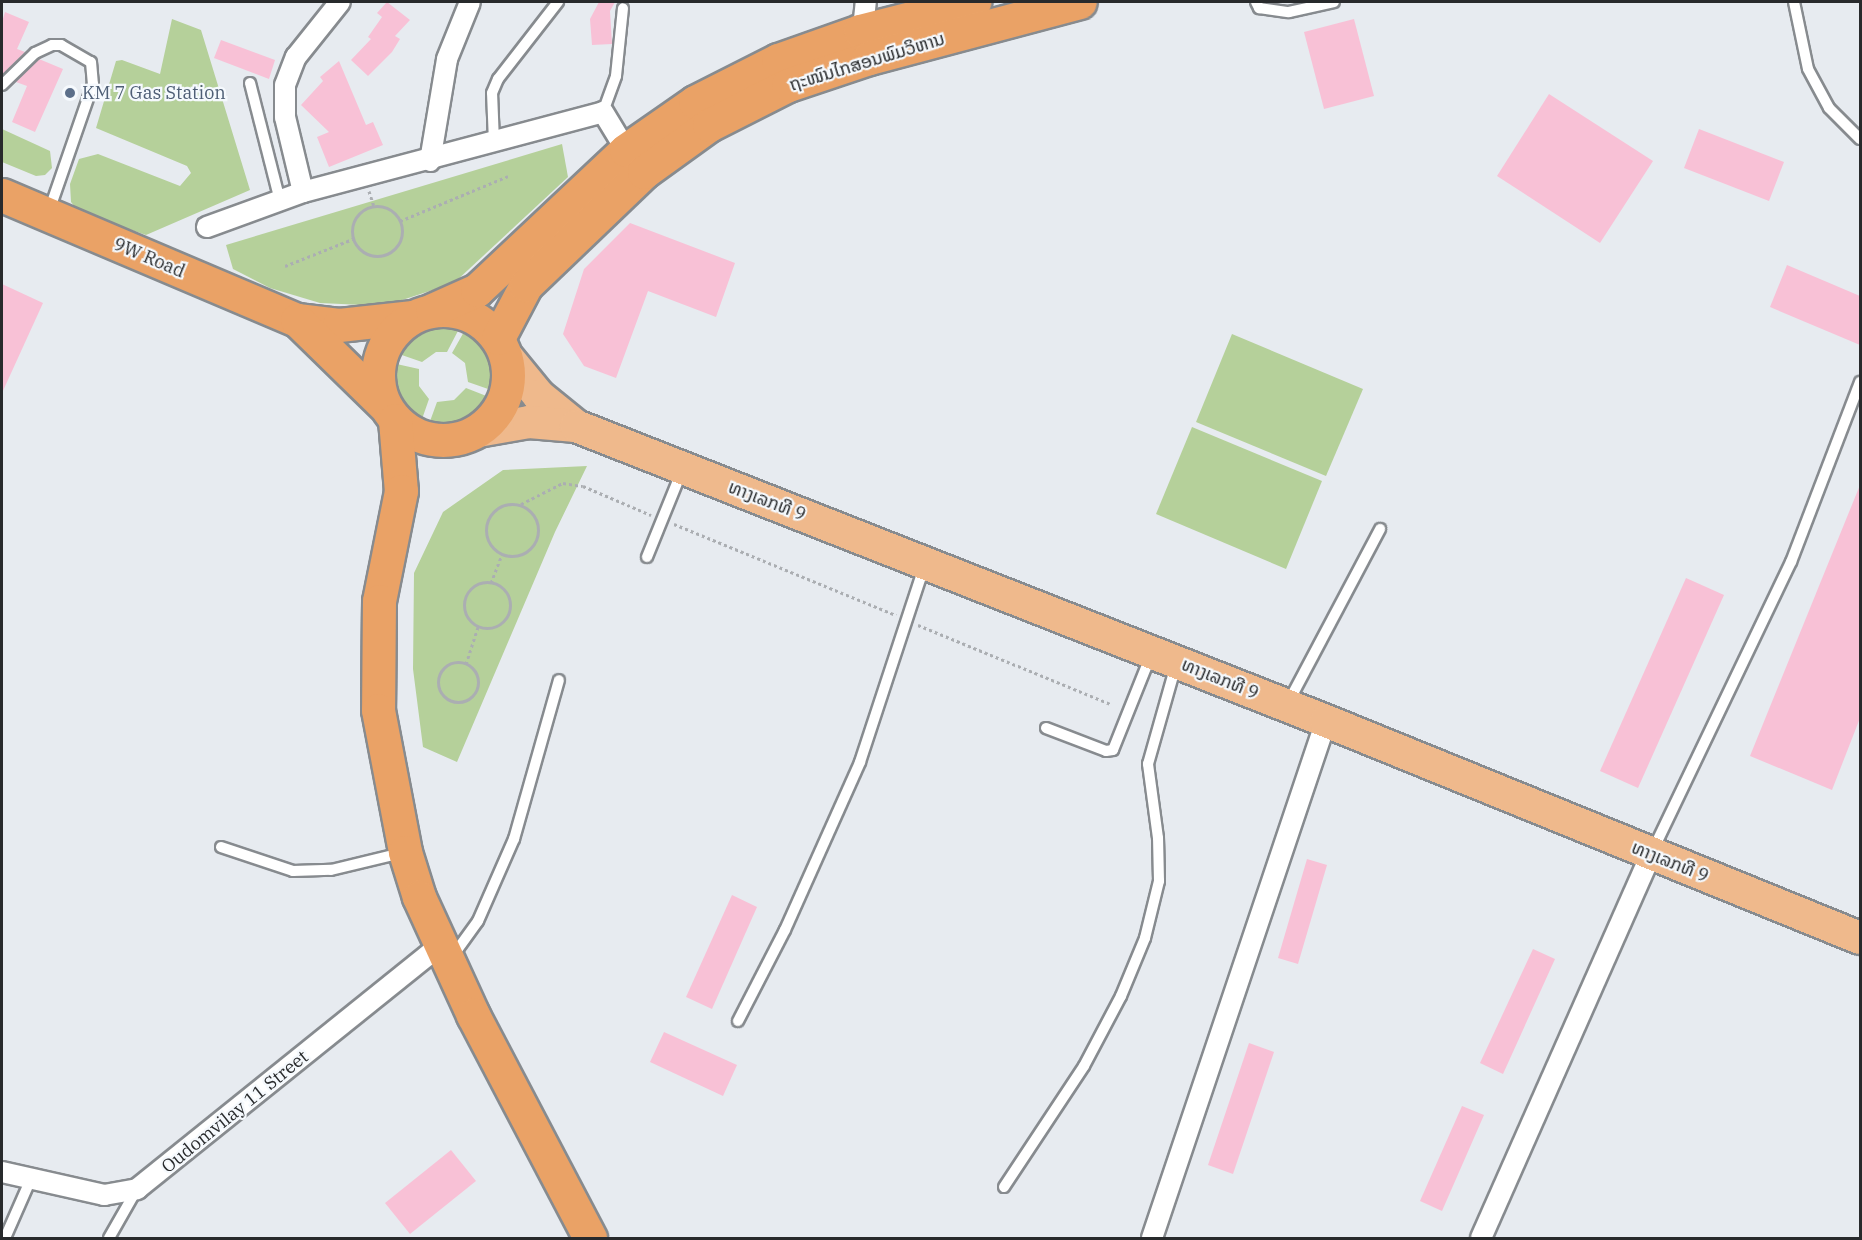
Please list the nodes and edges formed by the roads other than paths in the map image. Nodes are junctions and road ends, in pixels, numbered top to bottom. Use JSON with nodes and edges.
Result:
{"nodes":[{"id":1,"x":340,"y":2,"type":"edge"},
{"id":2,"x":470,"y":2,"type":"edge"},
{"id":3,"x":558,"y":2,"type":"edge"},
{"id":4,"x":974,"y":2,"type":"edge"},
{"id":5,"x":1080,"y":2,"type":"edge"},
{"id":6,"x":1256,"y":2,"type":"edge"},
{"id":7,"x":1334,"y":2,"type":"edge"},
{"id":8,"x":1794,"y":2,"type":"edge"},
{"id":9,"x":622,"y":8,"type":"dead end"},
{"id":10,"x":865,"y":30,"type":"edge"},
{"id":11,"x":250,"y":83,"type":"dead end"},
{"id":12,"x":2,"y":85,"type":"edge"},
{"id":13,"x":603,"y":112,"type":"junction"},
{"id":14,"x":1860,"y":139,"type":"edge"},
{"id":15,"x":494,"y":142,"type":"junction"},
{"id":16,"x":626,"y":150,"type":"junction"},
{"id":17,"x":430,"y":161,"type":"junction"},
{"id":18,"x":303,"y":192,"type":"junction"},
{"id":19,"x":5,"y":200,"type":"edge"},
{"id":20,"x":280,"y":201,"type":"junction"},
{"id":21,"x":48,"y":214,"type":"junction"},
{"id":22,"x":207,"y":227,"type":"dead end"},
{"id":23,"x":422,"y":314,"type":"junction"},
{"id":24,"x":297,"y":320,"type":"junction"},
{"id":25,"x":502,"y":347,"type":"junction"},
{"id":26,"x":1860,"y":382,"type":"edge"},
{"id":27,"x":390,"y":413,"type":"junction"},
{"id":28,"x":576,"y":426,"type":"junction"},
{"id":29,"x":467,"y":436,"type":"junction"},
{"id":30,"x":683,"y":468,"type":"junction"},
{"id":31,"x":401,"y":491,"type":"junction"},
{"id":32,"x":1380,"y":529,"type":"dead end"},
{"id":33,"x":647,"y":557,"type":"dead end"},
{"id":34,"x":925,"y":563,"type":"junction"},
{"id":35,"x":1165,"y":657,"type":"junction"},
{"id":36,"x":559,"y":680,"type":"dead end"},
{"id":37,"x":1287,"y":705,"type":"junction"},
{"id":38,"x":1326,"y":721,"type":"junction"},
{"id":39,"x":1046,"y":728,"type":"dead end"},
{"id":40,"x":221,"y":847,"type":"dead end"},
{"id":41,"x":405,"y":852,"type":"junction"},
{"id":42,"x":1651,"y":855,"type":"junction"},
{"id":43,"x":1860,"y":938,"type":"edge"},
{"id":44,"x":445,"y":953,"type":"junction"},
{"id":45,"x":738,"y":1021,"type":"dead end"},
{"id":46,"x":2,"y":1172,"type":"edge"},
{"id":47,"x":30,"y":1181,"type":"junction"},
{"id":48,"x":1004,"y":1187,"type":"dead end"},
{"id":49,"x":137,"y":1189,"type":"junction"},
{"id":50,"x":1158,"y":1237,"type":"edge"},
{"id":51,"x":4,"y":1239,"type":"edge"},
{"id":52,"x":110,"y":1239,"type":"edge"},
{"id":53,"x":590,"y":1239,"type":"edge"},
{"id":54,"x":1481,"y":1239,"type":"edge"}],
"edges":[{"from":1,"to":18,"type":"street"},
{"from":2,"to":17,"type":"street"},
{"from":3,"to":15,"type":"lane"},
{"from":4,"to":10,"type":"highway","name":"ຖະໜົນໄກສອນພົມວິຫານ"},
{"from":5,"to":10,"type":"highway","name":"ຖະໜົນໄກສອນພົມວິຫານ"},
{"from":6,"to":7,"type":"lane"},
{"from":8,"to":14,"type":"lane"},
{"from":9,"to":13,"type":"lane"},
{"from":10,"to":16,"type":"highway","name":"ຖະໜົນໄກສອນພົມວິຫານ"},
{"from":10,"to":25,"type":"highway","name":"ຖະໜົນໄກສອນພົມວິຫານ"},
{"from":11,"to":20,"type":"lane"},
{"from":12,"to":21,"type":"lane"},
{"from":13,"to":15,"type":"street"},
{"from":13,"to":16,"type":"street"},
{"from":15,"to":17,"type":"street"},
{"from":16,"to":23,"type":"highway","name":"ຖະໜົນໄກສອນພົມວິຫານ"},
{"from":17,"to":18,"type":"street"},
{"from":18,"to":20,"type":"street"},
{"from":19,"to":21,"type":"highway","name":"9W Road"},
{"from":20,"to":22,"type":"street"},
{"from":21,"to":24,"type":"highway","name":"9W Road"},
{"from":23,"to":24,"type":"highway"},
{"from":23,"to":25,"type":"highway"},
{"from":23,"to":27,"type":"highway"},
{"from":24,"to":27,"type":"highway"},
{"from":25,"to":28,"type":"main road","name":"ທາງເລກທີ 9"},
{"from":25,"to":29,"type":"highway"},
{"from":26,"to":42,"type":"lane"},
{"from":27,"to":29,"type":"highway"},
{"from":27,"to":31,"type":"highway"},
{"from":28,"to":29,"type":"main road","name":"ທາງເລກທີ 9"},
{"from":28,"to":30,"type":"main road","name":"ທາງເລກທີ 9"},
{"from":29,"to":31,"type":"highway"},
{"from":30,"to":33,"type":"lane"},
{"from":30,"to":34,"type":"main road","name":"ທາງເລກທີ 9"},
{"from":31,"to":41,"type":"highway"},
{"from":32,"to":37,"type":"lane"},
{"from":34,"to":35,"type":"main road","name":"ທາງເລກທີ 9"},
{"from":34,"to":45,"type":"lane"},
{"from":35,"to":37,"type":"main road","name":"ທາງເລກທີ 9"},
{"from":35,"to":39,"type":"lane"},
{"from":35,"to":48,"type":"lane"},
{"from":36,"to":44,"type":"lane"},
{"from":37,"to":38,"type":"main road","name":"ທາງເລກທີ 9"},
{"from":38,"to":42,"type":"main road","name":"ທາງເລກທີ 9"},
{"from":38,"to":50,"type":"street"},
{"from":40,"to":41,"type":"lane"},
{"from":41,"to":44,"type":"highway"},
{"from":42,"to":43,"type":"main road","name":"ທາງເລກທີ 9"},
{"from":42,"to":54,"type":"street"},
{"from":44,"to":49,"type":"street","name":"Oudomvilay 11 Street"},
{"from":44,"to":53,"type":"highway"},
{"from":46,"to":47,"type":"street","name":"Oudomvilay 11 Street"},
{"from":47,"to":49,"type":"street","name":"Oudomvilay 11 Street"},
{"from":47,"to":51,"type":"lane"},
{"from":49,"to":52,"type":"lane"}]}
